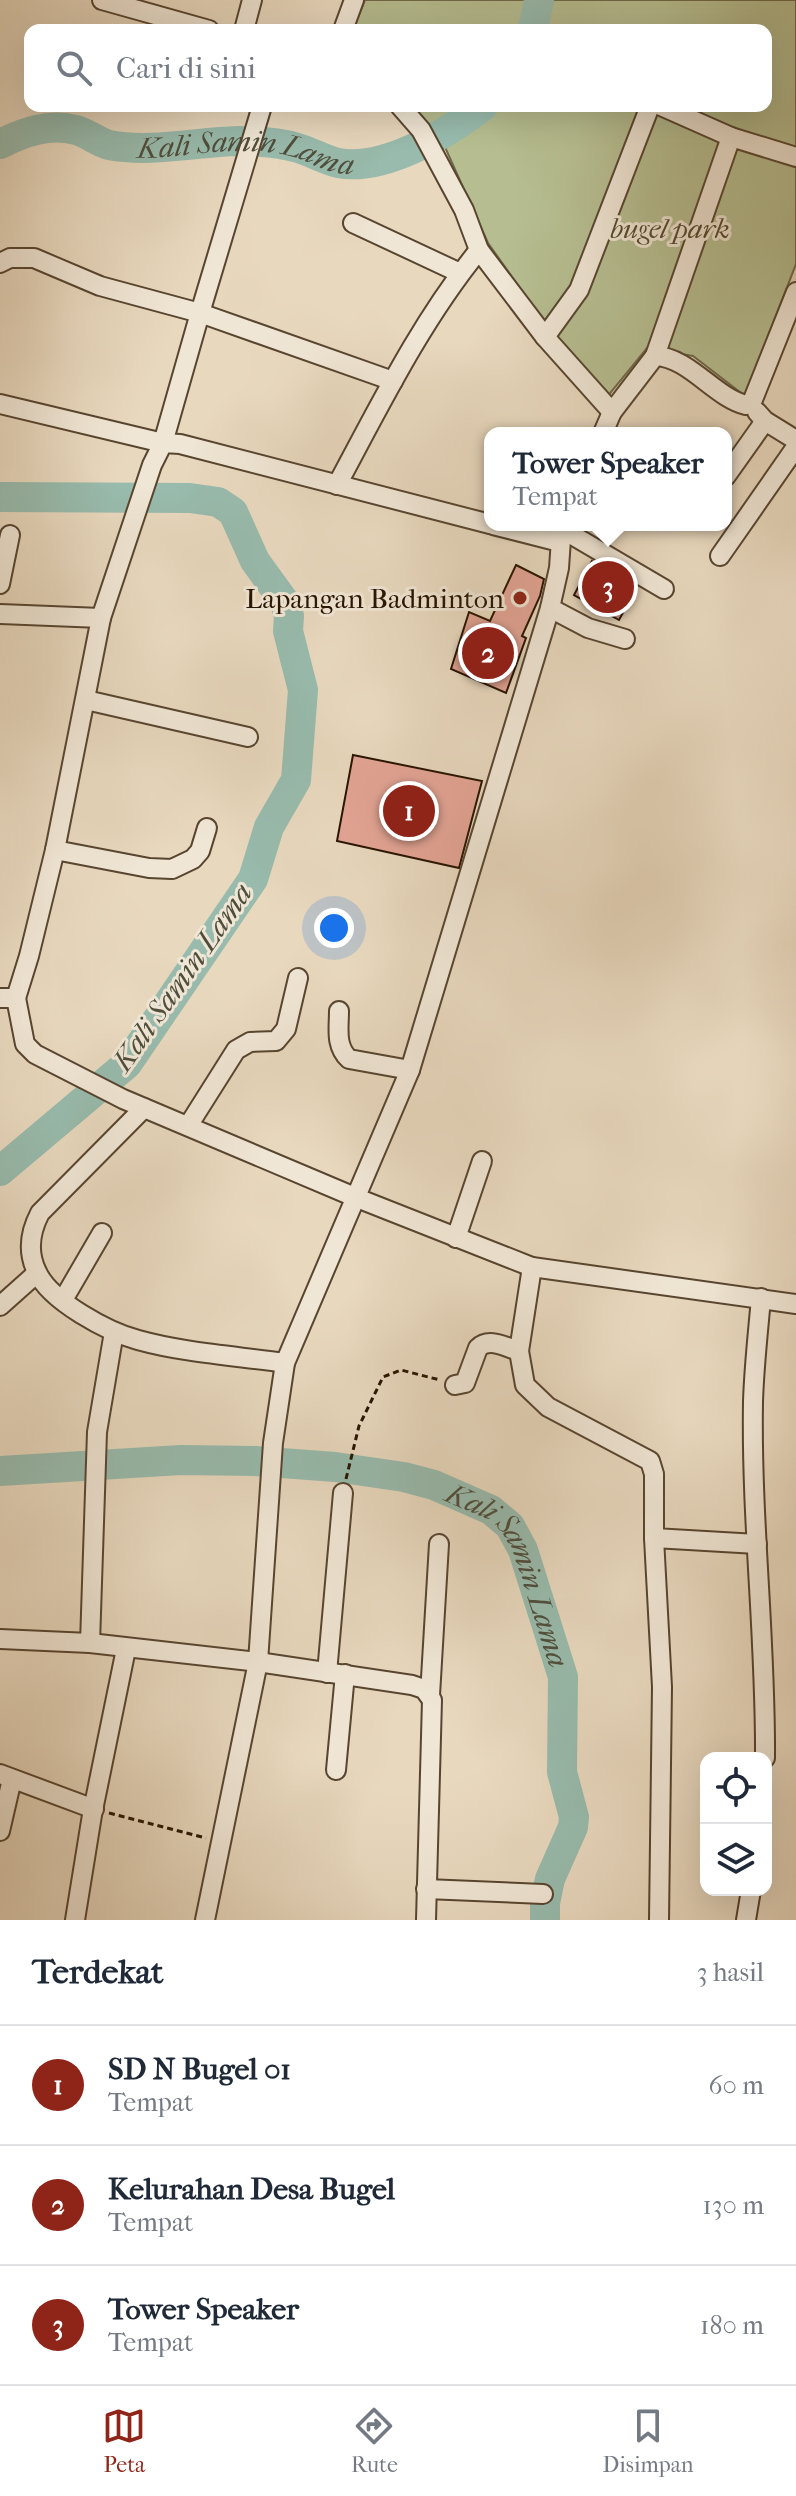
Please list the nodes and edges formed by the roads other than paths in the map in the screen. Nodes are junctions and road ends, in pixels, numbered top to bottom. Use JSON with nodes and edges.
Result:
{"nodes":[{"id":1,"x":102,"y":0,"type":"edge"},
{"id":2,"x":252,"y":0,"type":"edge"},
{"id":3,"x":354,"y":0,"type":"edge"},
{"id":4,"x":162,"y":8,"type":"edge"},
{"id":5,"x":196,"y":24,"type":"edge"},
{"id":6,"x":246,"y":24,"type":"edge"},
{"id":7,"x":345,"y":24,"type":"edge"},
{"id":8,"x":260,"y":112,"type":"edge"},
{"id":9,"x":405,"y":112,"type":"edge"},
{"id":10,"x":648,"y":112,"type":"edge"},
{"id":11,"x":675,"y":112,"type":"edge"},
{"id":12,"x":731,"y":137,"type":"junction"},
{"id":13,"x":796,"y":157,"type":"edge"},
{"id":14,"x":353,"y":223,"type":"dead end"},
{"id":15,"x":479,"y":250,"type":"junction"},
{"id":16,"x":0,"y":263,"type":"edge"},
{"id":17,"x":460,"y":273,"type":"junction"},
{"id":18,"x":795,"y":299,"type":"edge"},
{"id":19,"x":200,"y":313,"type":"junction"},
{"id":20,"x":545,"y":337,"type":"junction"},
{"id":21,"x":655,"y":356,"type":"junction"},
{"id":22,"x":393,"y":381,"type":"junction"},
{"id":23,"x":0,"y":404,"type":"edge"},
{"id":24,"x":749,"y":404,"type":"junction"},
{"id":25,"x":612,"y":412,"type":"junction"},
{"id":26,"x":765,"y":421,"type":"junction"},
{"id":27,"x":606,"y":427,"type":"edge"},
{"id":28,"x":796,"y":440,"type":"edge"},
{"id":29,"x":163,"y":443,"type":"junction"},
{"id":30,"x":796,"y":447,"type":"edge"},
{"id":31,"x":732,"y":468,"type":"edge"},
{"id":32,"x":337,"y":485,"type":"junction"},
{"id":33,"x":484,"y":523,"type":"edge"},
{"id":34,"x":516,"y":531,"type":"edge"},
{"id":35,"x":565,"y":532,"type":"edge"},
{"id":36,"x":10,"y":535,"type":"dead end"},
{"id":37,"x":720,"y":556,"type":"dead end"},
{"id":38,"x":0,"y":584,"type":"edge"},
{"id":39,"x":664,"y":589,"type":"dead end"},
{"id":40,"x":550,"y":608,"type":"junction"},
{"id":41,"x":0,"y":614,"type":"edge"},
{"id":42,"x":101,"y":618,"type":"junction"},
{"id":43,"x":625,"y":639,"type":"dead end"},
{"id":44,"x":86,"y":700,"type":"junction"},
{"id":45,"x":248,"y":737,"type":"dead end"},
{"id":46,"x":207,"y":828,"type":"dead end"},
{"id":47,"x":55,"y":850,"type":"junction"},
{"id":48,"x":298,"y":978,"type":"dead end"},
{"id":49,"x":8,"y":998,"type":"edge"},
{"id":50,"x":339,"y":1011,"type":"dead end"},
{"id":51,"x":410,"y":1070,"type":"junction"},
{"id":52,"x":144,"y":1108,"type":"junction"},
{"id":53,"x":188,"y":1126,"type":"junction"},
{"id":54,"x":482,"y":1161,"type":"dead end"},
{"id":55,"x":357,"y":1198,"type":"junction"},
{"id":56,"x":102,"y":1233,"type":"dead end"},
{"id":57,"x":456,"y":1238,"type":"junction"},
{"id":58,"x":532,"y":1267,"type":"junction"},
{"id":59,"x":37,"y":1273,"type":"junction"},
{"id":60,"x":761,"y":1298,"type":"junction"},
{"id":61,"x":63,"y":1300,"type":"junction"},
{"id":62,"x":796,"y":1304,"type":"edge"},
{"id":63,"x":0,"y":1306,"type":"edge"},
{"id":64,"x":114,"y":1332,"type":"junction"},
{"id":65,"x":519,"y":1351,"type":"junction"},
{"id":66,"x":285,"y":1363,"type":"junction"},
{"id":67,"x":455,"y":1385,"type":"road end"},
{"id":68,"x":343,"y":1493,"type":"road end"},
{"id":69,"x":654,"y":1538,"type":"junction"},
{"id":70,"x":439,"y":1544,"type":"dead end"},
{"id":71,"x":757,"y":1544,"type":"junction"},
{"id":72,"x":0,"y":1639,"type":"edge"},
{"id":73,"x":90,"y":1643,"type":"junction"},
{"id":74,"x":126,"y":1649,"type":"junction"},
{"id":75,"x":258,"y":1662,"type":"junction"},
{"id":76,"x":336,"y":1674,"type":"junction"},
{"id":77,"x":430,"y":1695,"type":"junction"},
{"id":78,"x":765,"y":1752,"type":"edge"},
{"id":79,"x":336,"y":1770,"type":"dead end"},
{"id":80,"x":6,"y":1776,"type":"edge"},
{"id":81,"x":94,"y":1809,"type":"junction"},
{"id":82,"x":0,"y":1831,"type":"edge"},
{"id":83,"x":426,"y":1889,"type":"junction"},
{"id":84,"x":543,"y":1894,"type":"dead end"},
{"id":85,"x":750,"y":1896,"type":"edge"},
{"id":86,"x":75,"y":1920,"type":"edge"},
{"id":87,"x":205,"y":1920,"type":"edge"},
{"id":88,"x":426,"y":1920,"type":"edge"},
{"id":89,"x":659,"y":1920,"type":"edge"},
{"id":90,"x":746,"y":1920,"type":"edge"}],
"edges":[{"from":1,"to":4,"type":"street"},
{"from":2,"to":6,"type":"street"},
{"from":3,"to":7,"type":"street"},
{"from":4,"to":5,"type":"street"},
{"from":8,"to":19,"type":"street"},
{"from":9,"to":15,"type":"street"},
{"from":10,"to":20,"type":"street"},
{"from":11,"to":12,"type":"street"},
{"from":12,"to":13,"type":"street"},
{"from":12,"to":21,"type":"street"},
{"from":14,"to":17,"type":"street"},
{"from":15,"to":17,"type":"street"},
{"from":15,"to":20,"type":"street"},
{"from":16,"to":19,"type":"street"},
{"from":17,"to":22,"type":"street"},
{"from":18,"to":24,"type":"street"},
{"from":19,"to":22,"type":"street"},
{"from":19,"to":29,"type":"street"},
{"from":20,"to":25,"type":"street"},
{"from":21,"to":24,"type":"street"},
{"from":21,"to":25,"type":"street"},
{"from":22,"to":32,"type":"street"},
{"from":23,"to":29,"type":"street"},
{"from":24,"to":26,"type":"street"},
{"from":25,"to":27,"type":"street"},
{"from":26,"to":28,"type":"street"},
{"from":26,"to":31,"type":"street"},
{"from":29,"to":32,"type":"street"},
{"from":29,"to":42,"type":"street"},
{"from":30,"to":37,"type":"street"},
{"from":32,"to":33,"type":"street"},
{"from":34,"to":35,"type":"street"},
{"from":35,"to":39,"type":"street"},
{"from":35,"to":40,"type":"street"},
{"from":36,"to":38,"type":"street"},
{"from":40,"to":43,"type":"street"},
{"from":40,"to":51,"type":"street"},
{"from":41,"to":42,"type":"street"},
{"from":42,"to":44,"type":"street"},
{"from":44,"to":45,"type":"street"},
{"from":44,"to":47,"type":"street"},
{"from":46,"to":47,"type":"street"},
{"from":47,"to":49,"type":"street"},
{"from":48,"to":53,"type":"street"},
{"from":49,"to":52,"type":"street"},
{"from":50,"to":51,"type":"street"},
{"from":51,"to":55,"type":"street"},
{"from":52,"to":53,"type":"street"},
{"from":52,"to":59,"type":"street"},
{"from":53,"to":55,"type":"street"},
{"from":54,"to":57,"type":"street"},
{"from":55,"to":57,"type":"street"},
{"from":55,"to":66,"type":"street"},
{"from":56,"to":61,"type":"street"},
{"from":57,"to":58,"type":"street"},
{"from":58,"to":60,"type":"street"},
{"from":58,"to":65,"type":"street"},
{"from":59,"to":61,"type":"street"},
{"from":59,"to":63,"type":"street"},
{"from":60,"to":62,"type":"street"},
{"from":60,"to":71,"type":"street"},
{"from":61,"to":64,"type":"street"},
{"from":64,"to":66,"type":"street"},
{"from":64,"to":73,"type":"street"},
{"from":65,"to":67,"type":"street"},
{"from":65,"to":69,"type":"street"},
{"from":66,"to":75,"type":"street"},
{"from":68,"to":76,"type":"street"},
{"from":69,"to":71,"type":"street"},
{"from":69,"to":89,"type":"street"},
{"from":70,"to":77,"type":"street"},
{"from":71,"to":78,"type":"street"},
{"from":72,"to":73,"type":"street"},
{"from":73,"to":74,"type":"street"},
{"from":74,"to":75,"type":"street"},
{"from":74,"to":81,"type":"street"},
{"from":75,"to":76,"type":"street"},
{"from":75,"to":87,"type":"street"},
{"from":76,"to":77,"type":"street"},
{"from":76,"to":79,"type":"street"},
{"from":77,"to":83,"type":"street"},
{"from":80,"to":81,"type":"street"},
{"from":80,"to":82,"type":"street"},
{"from":81,"to":86,"type":"street"},
{"from":83,"to":84,"type":"street"},
{"from":83,"to":88,"type":"street"},
{"from":85,"to":90,"type":"street"}]}
